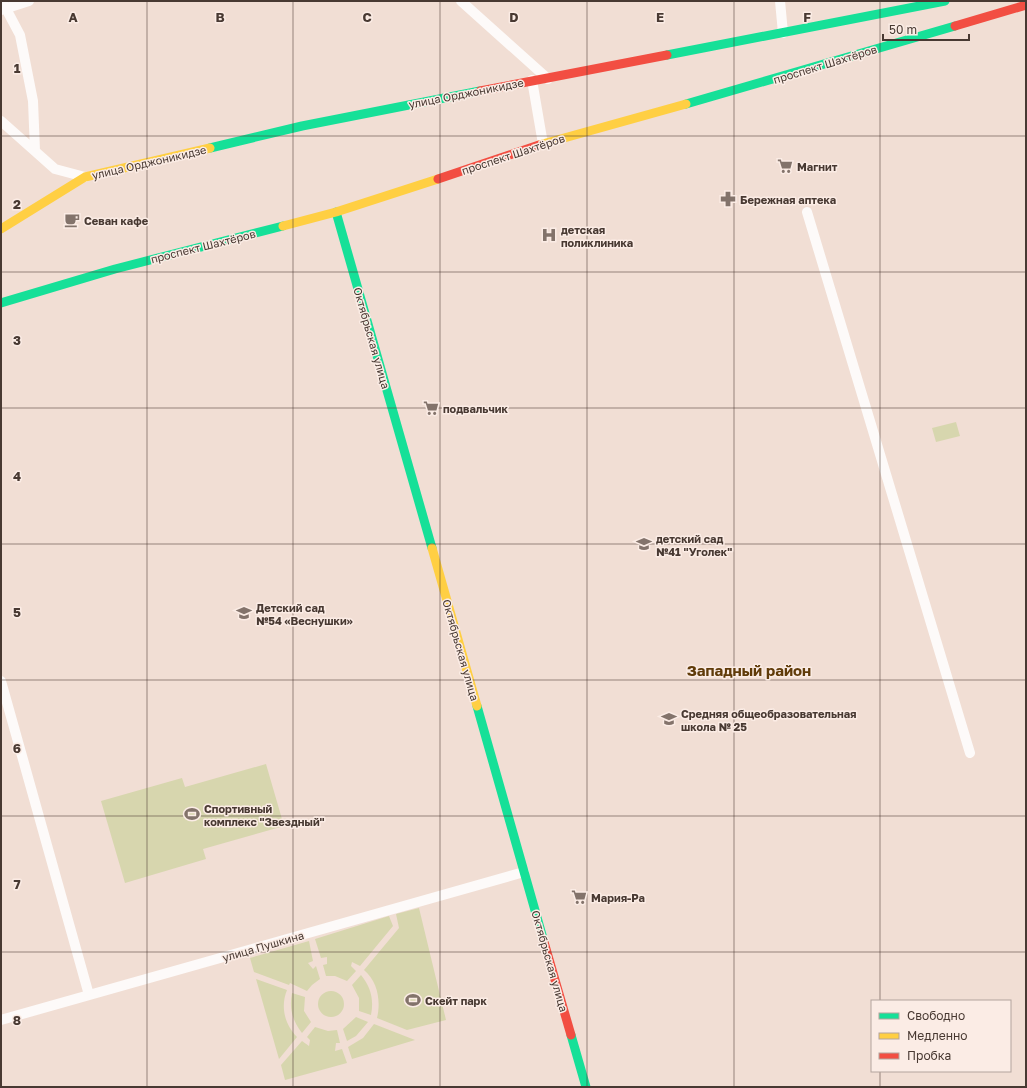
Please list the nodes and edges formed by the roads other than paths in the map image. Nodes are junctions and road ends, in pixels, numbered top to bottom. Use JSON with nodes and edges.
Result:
{"nodes":[{"id":1,"x":29,"y":1,"type":"edge"},
{"id":2,"x":461,"y":1,"type":"edge"},
{"id":3,"x":780,"y":1,"type":"edge"},
{"id":4,"x":945,"y":1,"type":"edge"},
{"id":5,"x":1026,"y":5,"type":"edge"},
{"id":6,"x":3,"y":7,"type":"edge"},
{"id":7,"x":783,"y":33,"type":"junction"},
{"id":8,"x":548,"y":79,"type":"junction"},
{"id":9,"x":532,"y":80,"type":"junction"},
{"id":10,"x":1,"y":121,"type":"edge"},
{"id":11,"x":543,"y":144,"type":"junction"},
{"id":12,"x":35,"y":151,"type":"junction"},
{"id":13,"x":85,"y":177,"type":"junction"},
{"id":14,"x":336,"y":212,"type":"junction"},
{"id":15,"x":807,"y":212,"type":"dead end"},
{"id":16,"x":1,"y":229,"type":"edge"},
{"id":17,"x":1,"y":303,"type":"edge"},
{"id":18,"x":1,"y":681,"type":"edge"},
{"id":19,"x":970,"y":753,"type":"dead end"},
{"id":20,"x":524,"y":872,"type":"junction"},
{"id":21,"x":89,"y":995,"type":"junction"},
{"id":22,"x":1,"y":1020,"type":"edge"},
{"id":23,"x":586,"y":1087,"type":"edge"}],
"edges":[{"from":1,"to":6,"type":"street"},
{"from":2,"to":8,"type":"street"},
{"from":3,"to":7,"type":"street"},
{"from":4,"to":7,"type":"street","name":"улица Орджоникидзе"},
{"from":5,"to":11,"type":"street","name":"проспект Шахтёров"},
{"from":6,"to":12,"type":"street"},
{"from":7,"to":8,"type":"street","name":"улица Орджоникидзе"},
{"from":8,"to":9,"type":"street","name":"улица Орджоникидзе"},
{"from":9,"to":11,"type":"street"},
{"from":9,"to":13,"type":"street","name":"улица Орджоникидзе"},
{"from":10,"to":12,"type":"street"},
{"from":11,"to":14,"type":"street","name":"проспект Шахтёров"},
{"from":12,"to":13,"type":"street"},
{"from":13,"to":16,"type":"street","name":"улица Орджоникидзе"},
{"from":14,"to":17,"type":"street","name":"проспект Шахтёров"},
{"from":14,"to":20,"type":"street","name":"Октябрьская улица"},
{"from":15,"to":19,"type":"street"},
{"from":18,"to":21,"type":"street"},
{"from":20,"to":21,"type":"street","name":"улица Пушкина"},
{"from":20,"to":23,"type":"street","name":"Октябрьская улица"},
{"from":21,"to":22,"type":"street","name":"улица Пушкина"}]}
